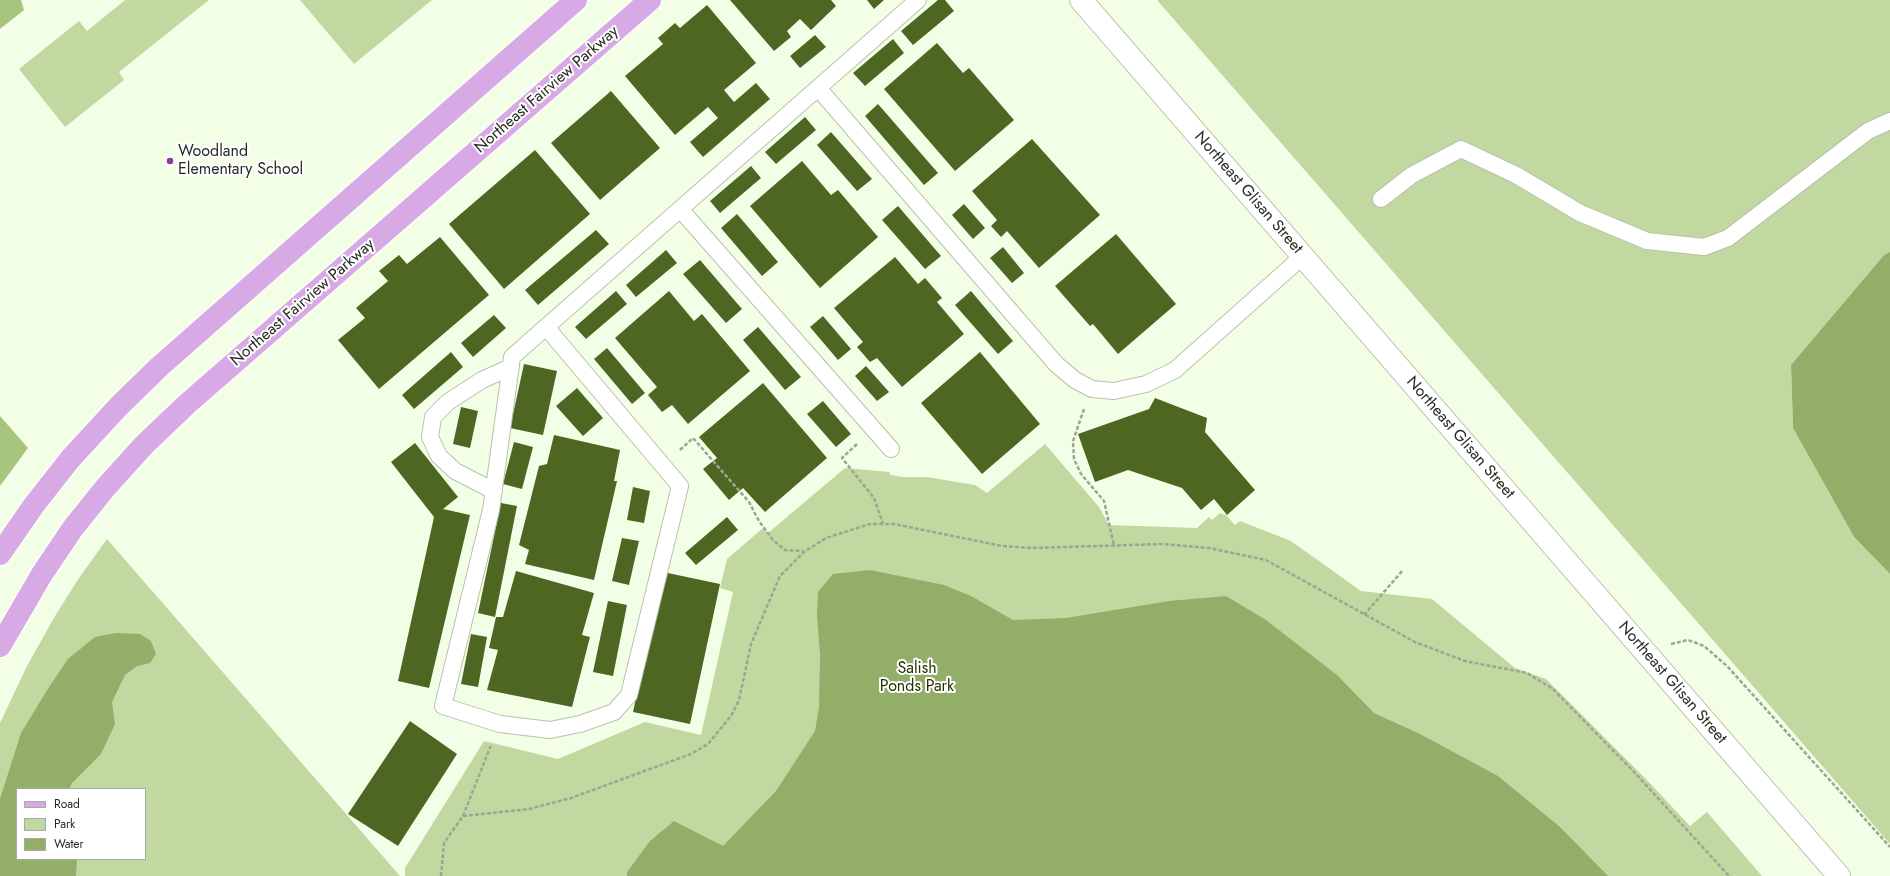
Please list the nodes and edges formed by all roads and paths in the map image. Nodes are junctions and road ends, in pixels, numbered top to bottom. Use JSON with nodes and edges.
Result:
{"nodes":[{"id":1,"x":576,"y":0,"type":"edge"},
{"id":2,"x":650,"y":0,"type":"edge"},
{"id":3,"x":918,"y":0,"type":"edge"},
{"id":4,"x":1081,"y":0,"type":"edge"},
{"id":5,"x":818,"y":88,"type":"junction"},
{"id":6,"x":1890,"y":121,"type":"edge"},
{"id":7,"x":1381,"y":199,"type":"dead end"},
{"id":8,"x":680,"y":209,"type":"junction"},
{"id":9,"x":1303,"y":256,"type":"junction"},
{"id":10,"x":546,"y":327,"type":"junction"},
{"id":11,"x":510,"y":367,"type":"junction"},
{"id":12,"x":1092,"y":389,"type":"junction"},
{"id":13,"x":874,"y":429,"type":"junction"},
{"id":14,"x":891,"y":449,"type":"dead end"},
{"id":15,"x":663,"y":466,"type":"junction"},
{"id":16,"x":494,"y":491,"type":"junction"},
{"id":17,"x":883,"y":524,"type":"junction"},
{"id":18,"x":1114,"y":545,"type":"junction"},
{"id":19,"x":804,"y":552,"type":"junction"},
{"id":20,"x":0,"y":554,"type":"edge"},
{"id":21,"x":1404,"y":570,"type":"dead end"},
{"id":22,"x":1364,"y":615,"type":"junction"},
{"id":23,"x":0,"y":646,"type":"edge"},
{"id":24,"x":1643,"y":650,"type":"junction"},
{"id":25,"x":500,"y":724,"type":"junction"},
{"id":26,"x":463,"y":816,"type":"junction"},
{"id":27,"x":1890,"y":847,"type":"edge"},
{"id":28,"x":441,"y":876,"type":"edge"},
{"id":29,"x":1729,"y":876,"type":"edge"},
{"id":30,"x":1839,"y":876,"type":"edge"}],
"edges":[{"from":1,"to":20,"type":"main road"},
{"from":2,"to":23,"type":"main road","name":"Northeast Fairview Parkway"},
{"from":3,"to":5,"type":"lane"},
{"from":4,"to":9,"type":"main road","name":"Northeast Glisan Street"},
{"from":5,"to":8,"type":"lane"},
{"from":5,"to":12,"type":"lane"},
{"from":6,"to":7,"type":"lane"},
{"from":8,"to":10,"type":"lane"},
{"from":8,"to":13,"type":"lane"},
{"from":9,"to":12,"type":"lane"},
{"from":9,"to":24,"type":"main road","name":"Northeast Glisan Street"},
{"from":10,"to":11,"type":"lane"},
{"from":10,"to":15,"type":"lane"},
{"from":11,"to":16,"type":"lane"},
{"from":11,"to":16,"type":"lane"},
{"from":12,"to":18,"type":"path"},
{"from":13,"to":14,"type":"lane"},
{"from":13,"to":17,"type":"path"},
{"from":15,"to":19,"type":"path"},
{"from":15,"to":25,"type":"lane"},
{"from":16,"to":25,"type":"lane"},
{"from":17,"to":18,"type":"path"},
{"from":17,"to":19,"type":"path"},
{"from":18,"to":22,"type":"path"},
{"from":19,"to":26,"type":"path"},
{"from":21,"to":22,"type":"path"},
{"from":22,"to":29,"type":"path"},
{"from":24,"to":27,"type":"path"},
{"from":24,"to":30,"type":"main road","name":"Northeast Glisan Street"},
{"from":25,"to":26,"type":"path"},
{"from":26,"to":28,"type":"path"}]}
